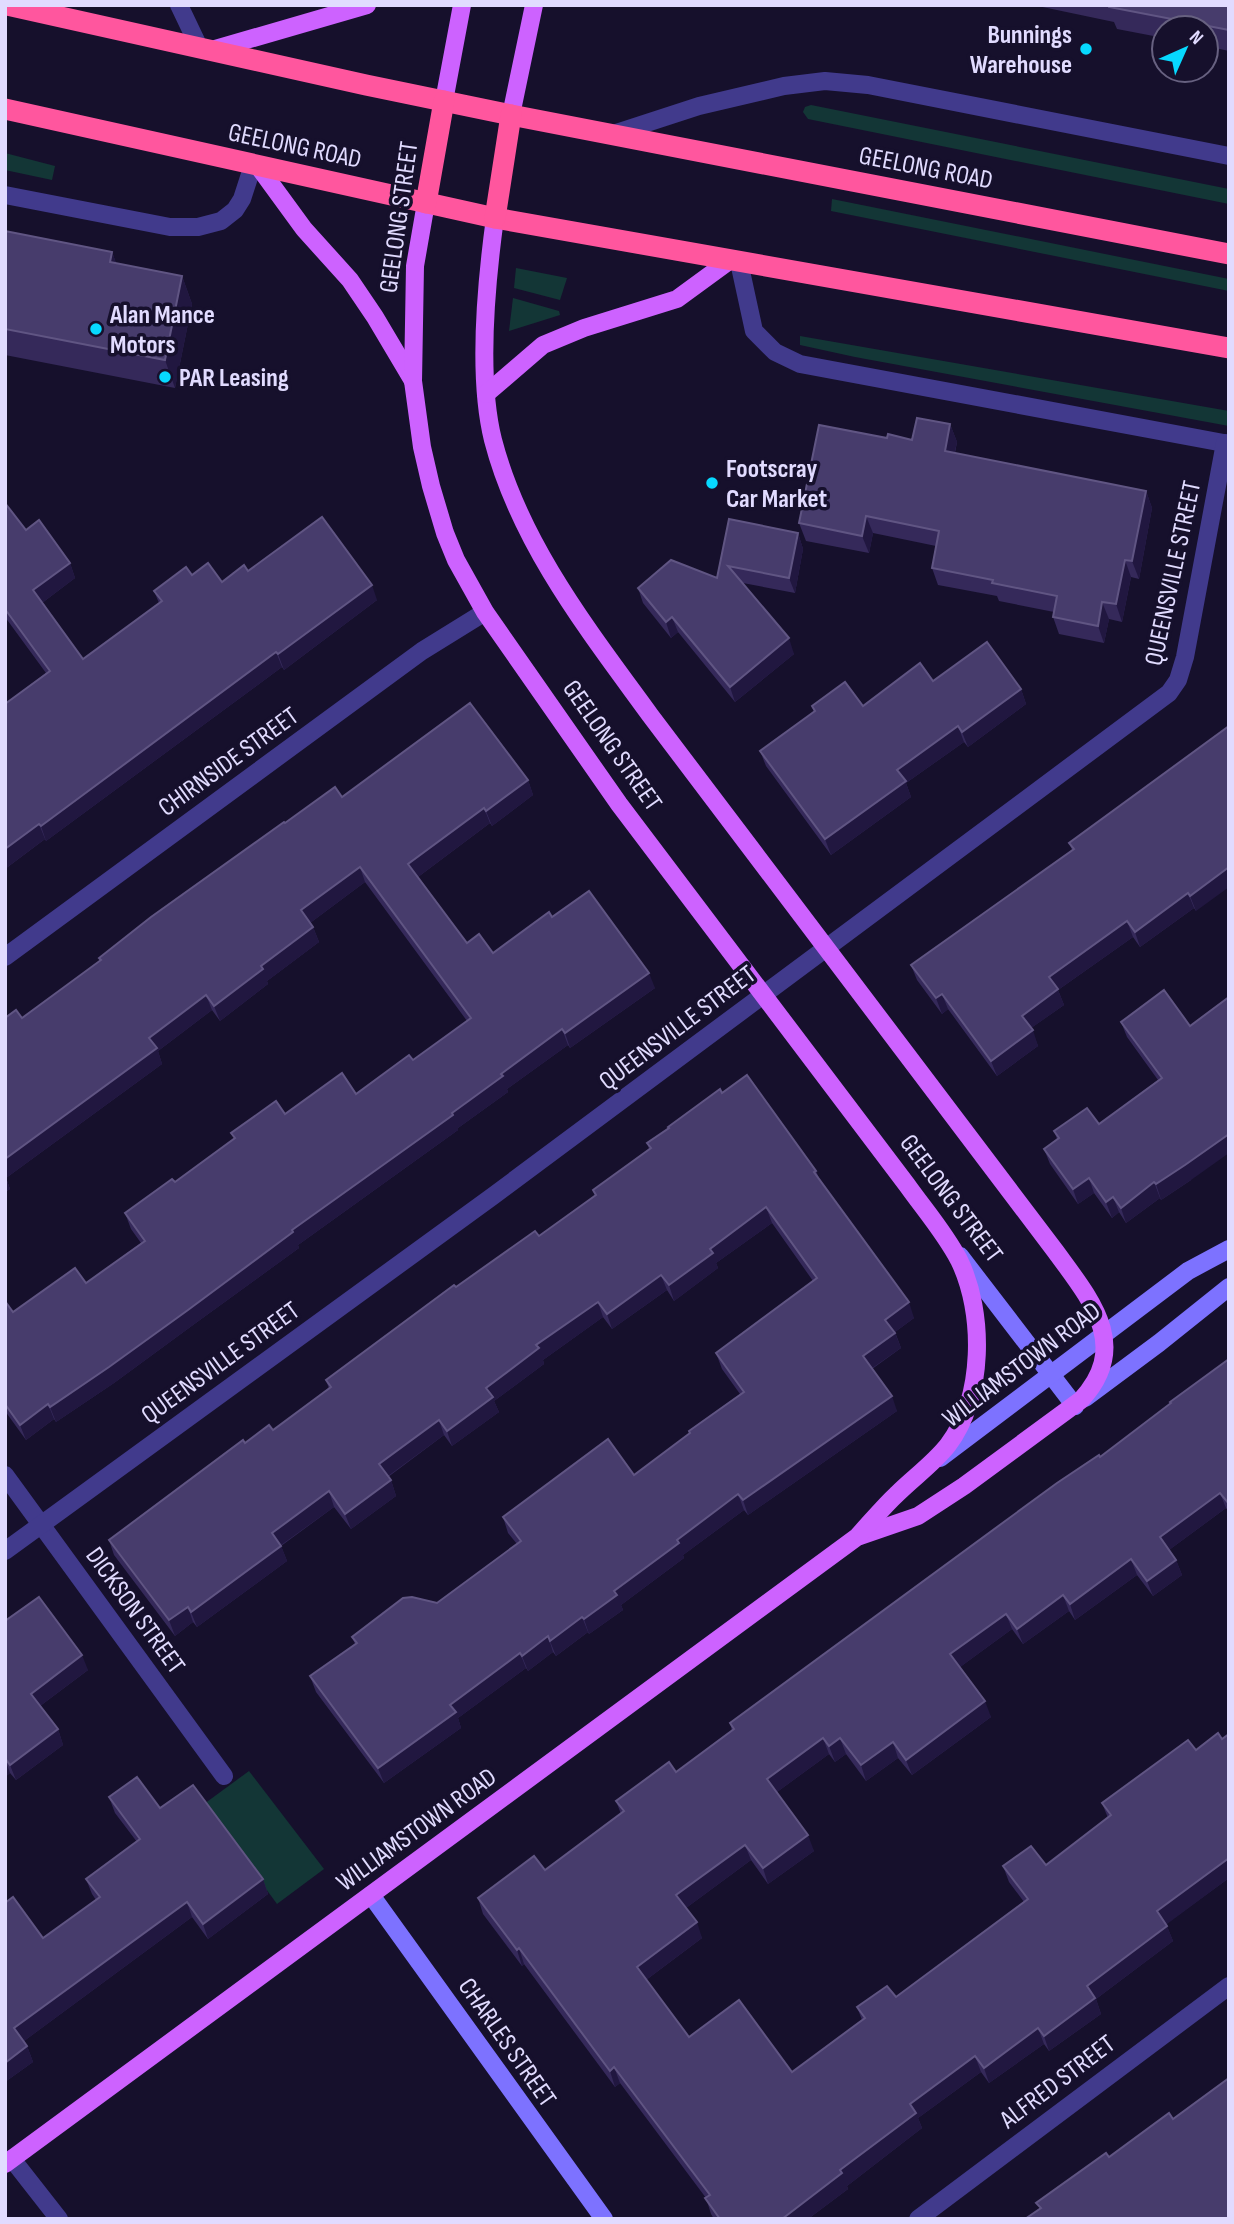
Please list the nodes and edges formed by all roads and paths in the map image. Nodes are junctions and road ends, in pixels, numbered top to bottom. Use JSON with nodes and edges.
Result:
{"nodes":[{"id":1,"x":8,"y":5,"type":"edge"},
{"id":2,"x":179,"y":5,"type":"edge"},
{"id":3,"x":367,"y":5,"type":"edge"},
{"id":4,"x":462,"y":5,"type":"edge"},
{"id":5,"x":534,"y":5,"type":"edge"},
{"id":6,"x":205,"y":49,"type":"junction"},
{"id":7,"x":444,"y":101,"type":"junction"},
{"id":8,"x":5,"y":109,"type":"edge"},
{"id":9,"x":510,"y":115,"type":"junction"},
{"id":10,"x":613,"y":134,"type":"junction"},
{"id":11,"x":1229,"y":156,"type":"edge"},
{"id":12,"x":256,"y":165,"type":"junction"},
{"id":13,"x":5,"y":195,"type":"edge"},
{"id":14,"x":426,"y":203,"type":"junction"},
{"id":15,"x":495,"y":218,"type":"junction"},
{"id":16,"x":1229,"y":254,"type":"edge"},
{"id":17,"x":734,"y":261,"type":"junction"},
{"id":18,"x":1229,"y":348,"type":"edge"},
{"id":19,"x":413,"y":381,"type":"junction"},
{"id":20,"x":486,"y":394,"type":"junction"},
{"id":21,"x":1227,"y":444,"type":"edge"},
{"id":22,"x":485,"y":612,"type":"junction"},
{"id":23,"x":825,"y":948,"type":"junction"},
{"id":24,"x":5,"y":957,"type":"edge"},
{"id":25,"x":764,"y":995,"type":"junction"},
{"id":26,"x":938,"y":1228,"type":"junction"},
{"id":27,"x":1229,"y":1249,"type":"edge"},
{"id":28,"x":1229,"y":1287,"type":"edge"},
{"id":29,"x":1103,"y":1334,"type":"junction"},
{"id":30,"x":1051,"y":1374,"type":"junction"},
{"id":31,"x":1078,"y":1403,"type":"junction"},
{"id":32,"x":923,"y":1471,"type":"junction"},
{"id":33,"x":5,"y":1475,"type":"edge"},
{"id":34,"x":42,"y":1524,"type":"junction"},
{"id":35,"x":857,"y":1537,"type":"junction"},
{"id":36,"x":5,"y":1551,"type":"edge"},
{"id":37,"x":225,"y":1776,"type":"dead end"},
{"id":38,"x":371,"y":1895,"type":"junction"},
{"id":39,"x":1229,"y":1986,"type":"edge"},
{"id":40,"x":8,"y":2162,"type":"edge"},
{"id":41,"x":59,"y":2219,"type":"edge"},
{"id":42,"x":604,"y":2219,"type":"edge"},
{"id":43,"x":918,"y":2219,"type":"edge"}],
"edges":[{"from":1,"to":6,"type":"highway","name":"GEELONG ROAD"},
{"from":2,"to":6,"type":"street"},
{"from":3,"to":6,"type":"main road"},
{"from":4,"to":7,"type":"main road","name":"GEELONG STREET"},
{"from":5,"to":9,"type":"main road","name":"GEELONG STREET"},
{"from":6,"to":7,"type":"highway","name":"GEELONG ROAD"},
{"from":7,"to":9,"type":"highway","name":"GEELONG ROAD"},
{"from":7,"to":14,"type":"highway","name":"GEELONG STREET"},
{"from":8,"to":12,"type":"highway","name":"GEELONG ROAD"},
{"from":9,"to":10,"type":"highway","name":"GEELONG ROAD"},
{"from":9,"to":15,"type":"highway","name":"GEELONG STREET"},
{"from":10,"to":11,"type":"street","name":"GEELONG ROAD"},
{"from":10,"to":16,"type":"highway","name":"GEELONG ROAD"},
{"from":12,"to":13,"type":"street"},
{"from":12,"to":14,"type":"highway","name":"GEELONG ROAD"},
{"from":12,"to":19,"type":"main road"},
{"from":14,"to":15,"type":"highway","name":"GEELONG ROAD"},
{"from":14,"to":19,"type":"main road","name":"GEELONG STREET"},
{"from":15,"to":17,"type":"highway","name":"GEELONG ROAD"},
{"from":15,"to":20,"type":"main road","name":"GEELONG STREET"},
{"from":17,"to":18,"type":"highway","name":"GEELONG ROAD"},
{"from":17,"to":20,"type":"main road"},
{"from":17,"to":21,"type":"street"},
{"from":19,"to":22,"type":"main road","name":"GEELONG STREET"},
{"from":20,"to":23,"type":"main road","name":"GEELONG STREET"},
{"from":21,"to":23,"type":"street","name":"QUEENSVILLE STREET"},
{"from":22,"to":24,"type":"street","name":"CHIRNSIDE STREET"},
{"from":22,"to":25,"type":"main road","name":"GEELONG STREET"},
{"from":23,"to":25,"type":"street","name":"QUEENSVILLE STREET"},
{"from":23,"to":29,"type":"main road","name":"GEELONG STREET"},
{"from":25,"to":26,"type":"main road","name":"GEELONG STREET"},
{"from":25,"to":34,"type":"street","name":"QUEENSVILLE STREET"},
{"from":26,"to":30,"type":"street","name":"GEELONG STREET"},
{"from":26,"to":32,"type":"main road"},
{"from":27,"to":29,"type":"street","name":"WILLIAMSTOWN ROAD"},
{"from":28,"to":31,"type":"street","name":"WILLIAMSTOWN ROAD"},
{"from":29,"to":30,"type":"street","name":"WILLIAMSTOWN ROAD"},
{"from":29,"to":31,"type":"main road","name":"GEELONG STREET"},
{"from":30,"to":31,"type":"street","name":"GEELONG STREET"},
{"from":30,"to":32,"type":"street","name":"WILLIAMSTOWN ROAD"},
{"from":31,"to":35,"type":"main road","name":"WILLIAMSTOWN ROAD"},
{"from":32,"to":35,"type":"main road","name":"WILLIAMSTOWN ROAD"},
{"from":33,"to":34,"type":"street","name":"DICKSON STREET"},
{"from":34,"to":36,"type":"street","name":"QUEENSVILLE STREET"},
{"from":34,"to":37,"type":"street","name":"DICKSON STREET"},
{"from":35,"to":38,"type":"main road","name":"WILLIAMSTOWN ROAD"},
{"from":38,"to":40,"type":"main road","name":"WILLIAMSTOWN ROAD"},
{"from":38,"to":42,"type":"street","name":"CHARLES STREET"},
{"from":39,"to":43,"type":"street","name":"ALFRED STREET"},
{"from":40,"to":41,"type":"street"}]}
